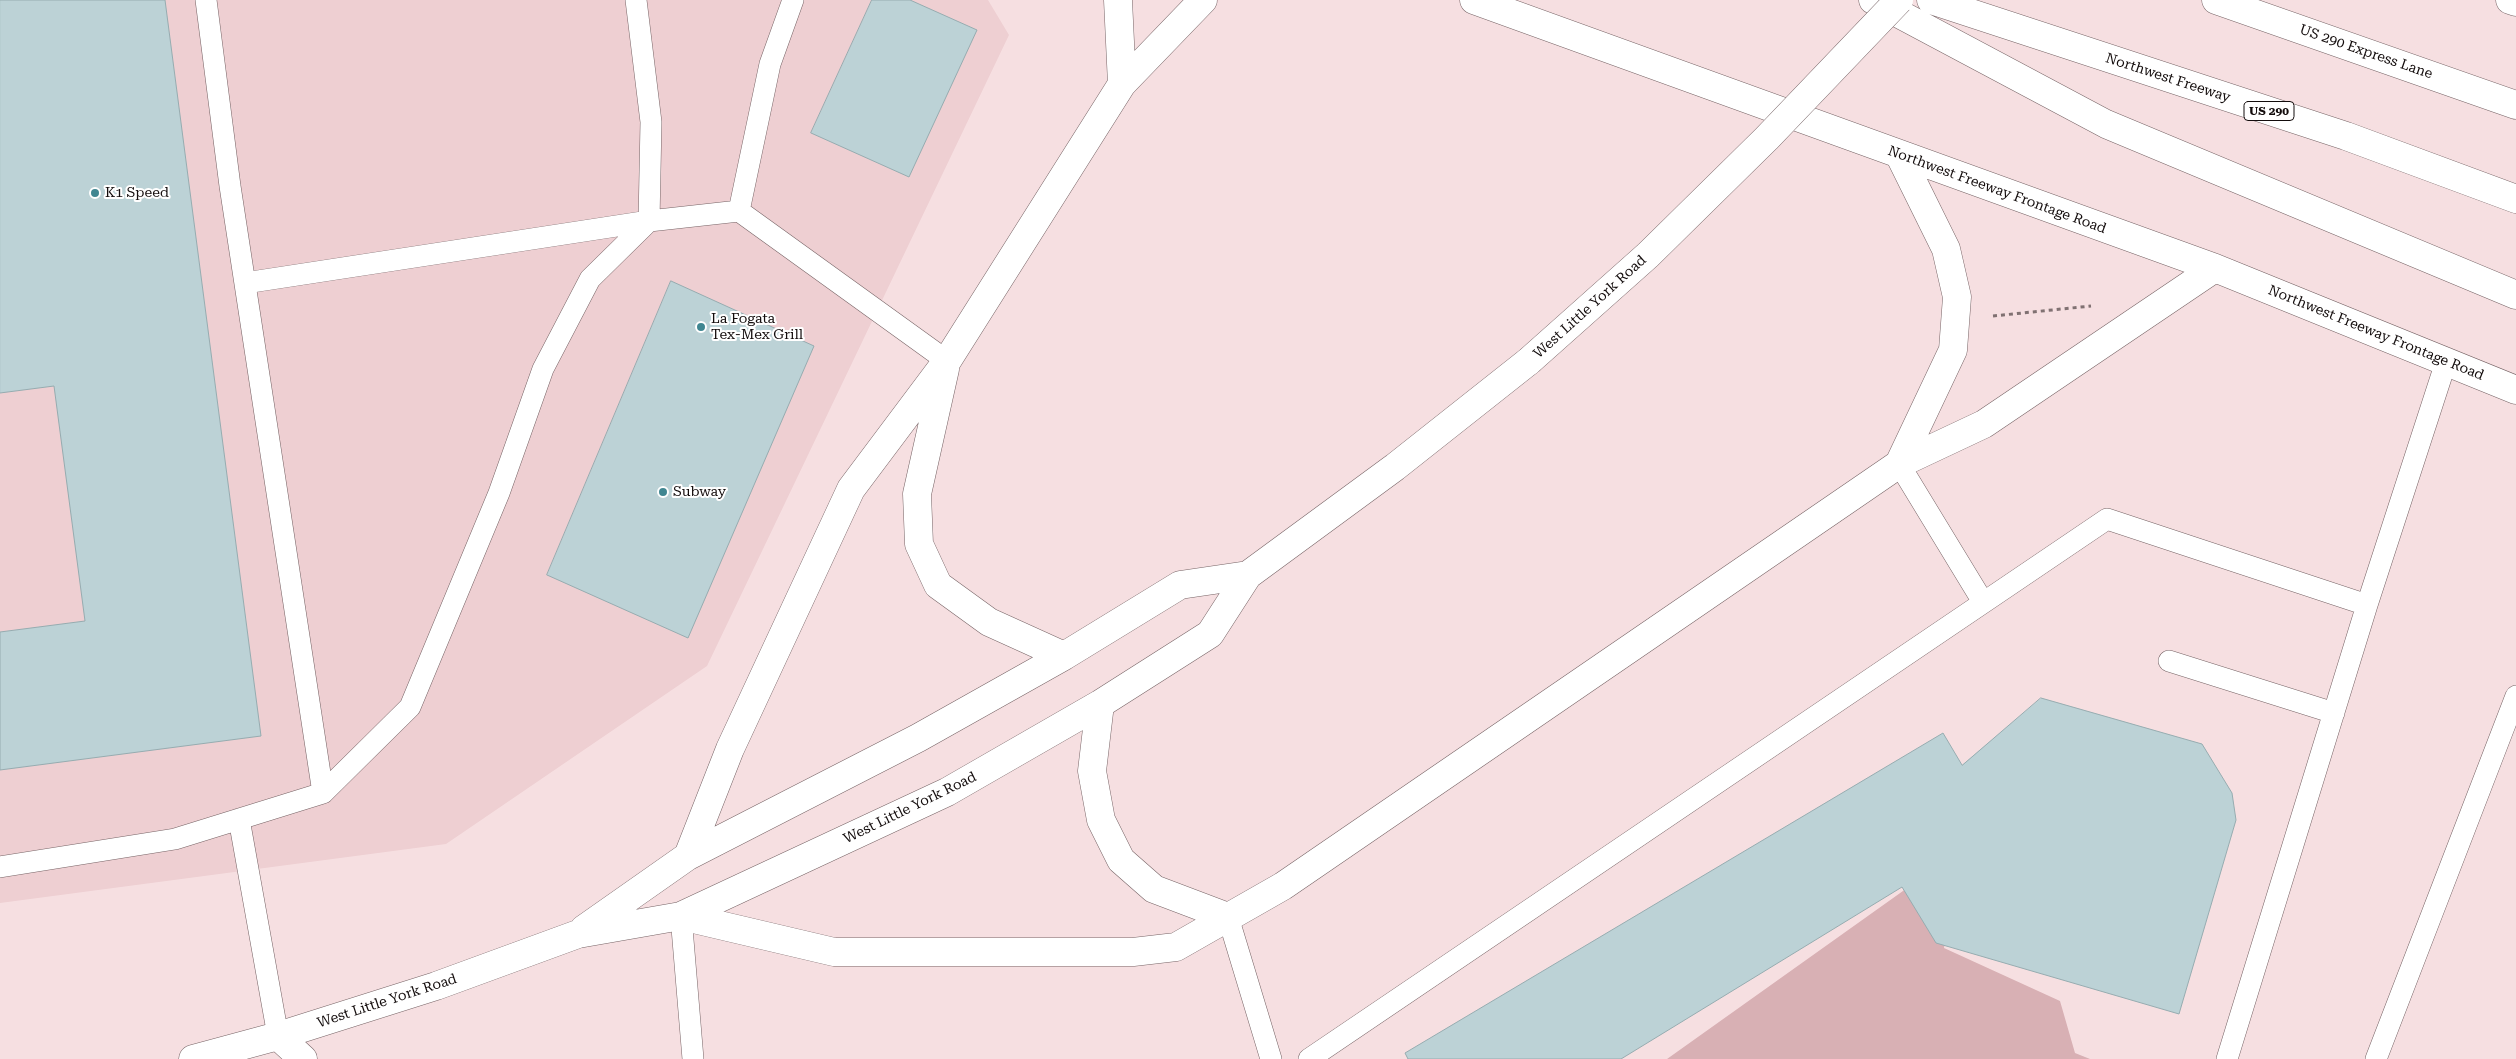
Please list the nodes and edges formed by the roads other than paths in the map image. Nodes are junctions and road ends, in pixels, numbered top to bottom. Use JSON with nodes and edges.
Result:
{"nodes":[{"id":1,"x":206,"y":0,"type":"edge"},
{"id":2,"x":636,"y":0,"type":"edge"},
{"id":3,"x":793,"y":0,"type":"edge"},
{"id":4,"x":1118,"y":0,"type":"edge"},
{"id":5,"x":1203,"y":0,"type":"edge"},
{"id":6,"x":1474,"y":0,"type":"edge"},
{"id":7,"x":1873,"y":0,"type":"edge"},
{"id":8,"x":1899,"y":0,"type":"edge"},
{"id":9,"x":1931,"y":0,"type":"edge"},
{"id":10,"x":2216,"y":0,"type":"edge"},
{"id":11,"x":2510,"y":0,"type":"edge"},
{"id":12,"x":2516,"y":2,"type":"edge"},
{"id":13,"x":1122,"y":84,"type":"junction"},
{"id":14,"x":2516,"y":106,"type":"edge"},
{"id":15,"x":1900,"y":156,"type":"junction"},
{"id":16,"x":2516,"y":199,"type":"edge"},
{"id":17,"x":739,"y":211,"type":"junction"},
{"id":18,"x":649,"y":221,"type":"junction"},
{"id":19,"x":2215,"y":268,"type":"junction"},
{"id":20,"x":245,"y":283,"type":"junction"},
{"id":21,"x":2516,"y":295,"type":"edge"},
{"id":22,"x":947,"y":361,"type":"junction"},
{"id":23,"x":2446,"y":362,"type":"junction"},
{"id":24,"x":2516,"y":390,"type":"edge"},
{"id":25,"x":1899,"y":464,"type":"junction"},
{"id":26,"x":1248,"y":575,"type":"junction"},
{"id":27,"x":1983,"y":602,"type":"junction"},
{"id":28,"x":2367,"y":605,"type":"junction"},
{"id":29,"x":1064,"y":656,"type":"junction"},
{"id":30,"x":2169,"y":661,"type":"dead end"},
{"id":31,"x":2516,"y":696,"type":"edge"},
{"id":32,"x":1100,"y":704,"type":"junction"},
{"id":33,"x":2334,"y":713,"type":"junction"},
{"id":34,"x":323,"y":793,"type":"junction"},
{"id":35,"x":239,"y":819,"type":"junction"},
{"id":36,"x":688,"y":856,"type":"junction"},
{"id":37,"x":0,"y":867,"type":"edge"},
{"id":38,"x":681,"y":916,"type":"junction"},
{"id":39,"x":1228,"y":917,"type":"junction"},
{"id":40,"x":578,"y":934,"type":"junction"},
{"id":41,"x":278,"y":1047,"type":"edge"},
{"id":42,"x":193,"y":1059,"type":"edge"},
{"id":43,"x":303,"y":1059,"type":"edge"},
{"id":44,"x":694,"y":1059,"type":"edge"},
{"id":45,"x":1270,"y":1059,"type":"edge"},
{"id":46,"x":1309,"y":1059,"type":"edge"},
{"id":47,"x":2227,"y":1059,"type":"edge"},
{"id":48,"x":2376,"y":1059,"type":"edge"}],
"edges":[{"from":1,"to":20,"type":"lane"},
{"from":2,"to":18,"type":"lane"},
{"from":3,"to":17,"type":"lane"},
{"from":4,"to":13,"type":"main road"},
{"from":5,"to":13,"type":"main road"},
{"from":6,"to":15,"type":"main road","name":"Northwest Freeway Frontage Road"},
{"from":7,"to":21,"type":"main road"},
{"from":8,"to":26,"type":"main road","name":"West Little York Road","bridge":true},
{"from":9,"to":16,"type":"main road","name":"Northwest Freeway","number":"US 290"},
{"from":10,"to":14,"type":"main road","name":"US 290 Express Lane"},
{"from":11,"to":12,"type":"main road"},
{"from":13,"to":22,"type":"main road"},
{"from":15,"to":19,"type":"main road","name":"Northwest Freeway Frontage Road"},
{"from":15,"to":25,"type":"main road"},
{"from":17,"to":18,"type":"lane"},
{"from":17,"to":22,"type":"lane"},
{"from":18,"to":20,"type":"lane"},
{"from":18,"to":34,"type":"lane"},
{"from":19,"to":23,"type":"main road","name":"Northwest Freeway Frontage Road"},
{"from":19,"to":25,"type":"main road"},
{"from":20,"to":34,"type":"lane"},
{"from":22,"to":29,"type":"main road"},
{"from":22,"to":36,"type":"main road"},
{"from":23,"to":24,"type":"main road","name":"Northwest Freeway Frontage Road"},
{"from":23,"to":28,"type":"lane"},
{"from":25,"to":27,"type":"lane"},
{"from":25,"to":39,"type":"main road"},
{"from":26,"to":29,"type":"main road","name":"West Little York Road"},
{"from":26,"to":32,"type":"main road","name":"West Little York Road"},
{"from":27,"to":28,"type":"lane"},
{"from":27,"to":46,"type":"lane"},
{"from":28,"to":33,"type":"lane"},
{"from":29,"to":36,"type":"main road","name":"West Little York Road"},
{"from":30,"to":33,"type":"lane"},
{"from":31,"to":48,"type":"lane"},
{"from":32,"to":38,"type":"main road","name":"West Little York Road"},
{"from":32,"to":39,"type":"main road"},
{"from":33,"to":47,"type":"lane"},
{"from":34,"to":35,"type":"lane"},
{"from":35,"to":37,"type":"lane"},
{"from":35,"to":41,"type":"lane"},
{"from":36,"to":40,"type":"main road","name":"West Little York Road"},
{"from":38,"to":39,"type":"main road"},
{"from":38,"to":40,"type":"main road","name":"West Little York Road"},
{"from":38,"to":44,"type":"lane"},
{"from":39,"to":45,"type":"lane"},
{"from":40,"to":41,"type":"main road","name":"West Little York Road"},
{"from":41,"to":42,"type":"main road","name":"West Little York Road"},
{"from":41,"to":43,"type":"main road"}]}
